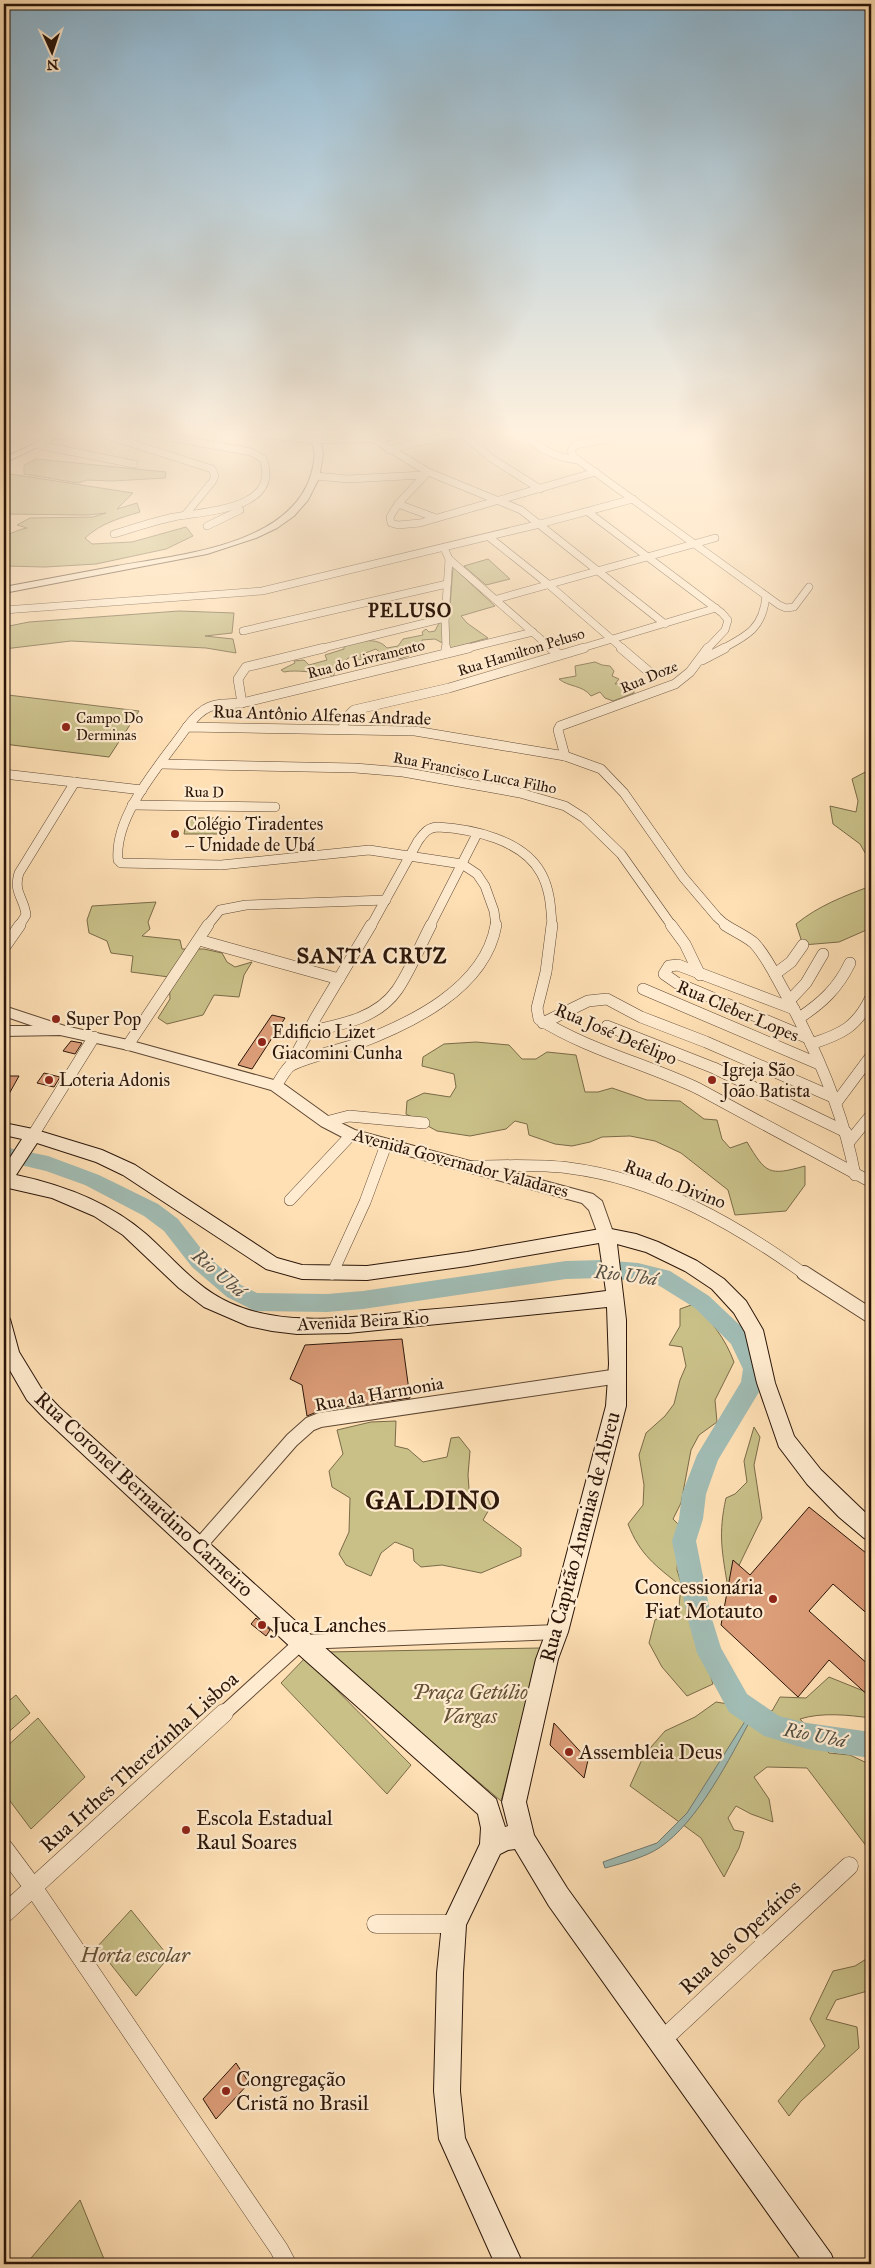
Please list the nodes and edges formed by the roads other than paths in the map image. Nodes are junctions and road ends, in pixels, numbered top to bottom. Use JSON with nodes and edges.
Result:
{"nodes":[{"id":1,"x":253,"y":535,"type":"edge"},
{"id":2,"x":497,"y":535,"type":"edge"},
{"id":3,"x":554,"y":535,"type":"edge"},
{"id":4,"x":618,"y":535,"type":"edge"},
{"id":5,"x":683,"y":535,"type":"edge"},
{"id":6,"x":489,"y":537,"type":"junction"},
{"id":7,"x":715,"y":538,"type":"dead end"},
{"id":8,"x":696,"y":544,"type":"junction"},
{"id":9,"x":444,"y":548,"type":"junction"},
{"id":10,"x":647,"y":557,"type":"junction"},
{"id":11,"x":449,"y":559,"type":"junction"},
{"id":12,"x":598,"y":570,"type":"junction"},
{"id":13,"x":446,"y":584,"type":"junction"},
{"id":14,"x":548,"y":584,"type":"junction"},
{"id":15,"x":810,"y":587,"type":"dead end"},
{"id":16,"x":4,"y":590,"type":"edge"},
{"id":17,"x":766,"y":596,"type":"junction"},
{"id":18,"x":497,"y":599,"type":"junction"},
{"id":19,"x":716,"y":608,"type":"junction"},
{"id":20,"x":4,"y":610,"type":"edge"},
{"id":21,"x":445,"y":618,"type":"junction"},
{"id":22,"x":665,"y":624,"type":"junction"},
{"id":23,"x":243,"y":631,"type":"dead end"},
{"id":24,"x":533,"y":632,"type":"junction"},
{"id":25,"x":612,"y":639,"type":"junction"},
{"id":26,"x":446,"y":654,"type":"junction"},
{"id":27,"x":559,"y":655,"type":"junction"},
{"id":28,"x":700,"y":661,"type":"junction"},
{"id":29,"x":648,"y":671,"type":"dead end"},
{"id":30,"x":242,"y":703,"type":"junction"},
{"id":31,"x":187,"y":727,"type":"junction"},
{"id":32,"x":343,"y":729,"type":"junction"},
{"id":33,"x":565,"y":756,"type":"junction"},
{"id":34,"x":160,"y":764,"type":"junction"},
{"id":35,"x":4,"y":774,"type":"edge"},
{"id":36,"x":75,"y":782,"type":"junction"},
{"id":37,"x":142,"y":790,"type":"junction"},
{"id":38,"x":132,"y":804,"type":"junction"},
{"id":39,"x":275,"y":807,"type":"dead end"},
{"id":40,"x":477,"y":834,"type":"junction"},
{"id":41,"x":410,"y":857,"type":"junction"},
{"id":42,"x":462,"y":864,"type":"junction"},
{"id":43,"x":386,"y":900,"type":"junction"},
{"id":44,"x":199,"y":940,"type":"junction"},
{"id":45,"x":803,"y":945,"type":"dead end"},
{"id":46,"x":4,"y":948,"type":"edge"},
{"id":47,"x":823,"y":954,"type":"dead end"},
{"id":48,"x":850,"y":963,"type":"dead end"},
{"id":49,"x":775,"y":974,"type":"junction"},
{"id":50,"x":700,"y":975,"type":"junction"},
{"id":51,"x":339,"y":979,"type":"junction"},
{"id":52,"x":643,"y":989,"type":"dead end"},
{"id":53,"x":871,"y":997,"type":"edge"},
{"id":54,"x":794,"y":1009,"type":"junction"},
{"id":55,"x":4,"y":1016,"type":"edge"},
{"id":56,"x":543,"y":1023,"type":"junction"},
{"id":57,"x":607,"y":1026,"type":"dead end"},
{"id":58,"x":4,"y":1031,"type":"edge"},
{"id":59,"x":64,"y":1031,"type":"junction"},
{"id":60,"x":306,"y":1032,"type":"junction"},
{"id":61,"x":94,"y":1037,"type":"junction"},
{"id":62,"x":810,"y":1041,"type":"junction"},
{"id":63,"x":128,"y":1045,"type":"junction"},
{"id":64,"x":871,"y":1056,"type":"edge"},
{"id":65,"x":819,"y":1064,"type":"junction"},
{"id":66,"x":290,"y":1066,"type":"junction"},
{"id":67,"x":276,"y":1086,"type":"junction"},
{"id":68,"x":836,"y":1100,"type":"junction"},
{"id":69,"x":871,"y":1115,"type":"edge"},
{"id":70,"x":326,"y":1122,"type":"junction"},
{"id":71,"x":424,"y":1124,"type":"dead end"},
{"id":72,"x":4,"y":1129,"type":"edge"},
{"id":73,"x":351,"y":1135,"type":"junction"},
{"id":74,"x":847,"y":1137,"type":"junction"},
{"id":75,"x":29,"y":1139,"type":"junction"},
{"id":76,"x":386,"y":1144,"type":"junction"},
{"id":77,"x":470,"y":1166,"type":"junction"},
{"id":78,"x":855,"y":1174,"type":"junction"},
{"id":79,"x":5,"y":1177,"type":"edge"},
{"id":80,"x":870,"y":1180,"type":"edge"},
{"id":81,"x":290,"y":1200,"type":"dead end"},
{"id":82,"x":607,"y":1239,"type":"junction"},
{"id":83,"x":332,"y":1274,"type":"junction"},
{"id":84,"x":614,"y":1292,"type":"junction"},
{"id":85,"x":871,"y":1316,"type":"edge"},
{"id":86,"x":4,"y":1325,"type":"edge"},
{"id":87,"x":7,"y":1355,"type":"edge"},
{"id":88,"x":619,"y":1376,"type":"junction"},
{"id":89,"x":871,"y":1531,"type":"edge"},
{"id":90,"x":199,"y":1546,"type":"junction"},
{"id":91,"x":557,"y":1632,"type":"junction"},
{"id":92,"x":302,"y":1642,"type":"junction"},
{"id":93,"x":514,"y":1802,"type":"junction"},
{"id":94,"x":488,"y":1807,"type":"junction"},
{"id":95,"x":523,"y":1840,"type":"junction"},
{"id":96,"x":492,"y":1846,"type":"junction"},
{"id":97,"x":4,"y":1848,"type":"edge"},
{"id":98,"x":849,"y":1866,"type":"dead end"},
{"id":99,"x":33,"y":1887,"type":"junction"},
{"id":100,"x":4,"y":1914,"type":"edge"},
{"id":101,"x":376,"y":1924,"type":"dead end"},
{"id":102,"x":454,"y":1924,"type":"junction"},
{"id":103,"x":661,"y":2041,"type":"junction"},
{"id":104,"x":287,"y":2264,"type":"edge"},
{"id":105,"x":509,"y":2264,"type":"edge"},
{"id":106,"x":821,"y":2264,"type":"edge"}],
"edges":[{"from":1,"to":16,"type":"street"},
{"from":2,"to":6,"type":"street"},
{"from":3,"to":12,"type":"street"},
{"from":4,"to":10,"type":"street","name":"Rua Doze"},
{"from":5,"to":8,"type":"street"},
{"from":6,"to":9,"type":"street"},
{"from":6,"to":14,"type":"street"},
{"from":7,"to":8,"type":"street"},
{"from":8,"to":10,"type":"street"},
{"from":8,"to":17,"type":"street"},
{"from":9,"to":11,"type":"street"},
{"from":9,"to":20,"type":"street"},
{"from":10,"to":12,"type":"street"},
{"from":10,"to":19,"type":"street","name":"Rua Doze"},
{"from":11,"to":13,"type":"street"},
{"from":11,"to":18,"type":"street"},
{"from":12,"to":14,"type":"street"},
{"from":12,"to":22,"type":"street"},
{"from":13,"to":21,"type":"street"},
{"from":13,"to":23,"type":"street"},
{"from":14,"to":18,"type":"street"},
{"from":14,"to":25,"type":"street"},
{"from":15,"to":17,"type":"street"},
{"from":17,"to":28,"type":"street"},
{"from":18,"to":24,"type":"street"},
{"from":19,"to":22,"type":"street","name":"Rua Hamilton Peluso"},
{"from":19,"to":28,"type":"street","name":"Rua Doze"},
{"from":21,"to":26,"type":"street"},
{"from":21,"to":30,"type":"street"},
{"from":22,"to":25,"type":"street","name":"Rua Hamilton Peluso"},
{"from":24,"to":26,"type":"street","name":"Rua do Livramento"},
{"from":24,"to":27,"type":"street"},
{"from":25,"to":27,"type":"street","name":"Rua Hamilton Peluso"},
{"from":25,"to":29,"type":"street"},
{"from":26,"to":30,"type":"street","name":"Rua do Livramento"},
{"from":27,"to":32,"type":"street","name":"Rua Hamilton Peluso"},
{"from":28,"to":33,"type":"street","name":"Rua Doze"},
{"from":30,"to":31,"type":"street","name":"Rua do Livramento"},
{"from":31,"to":32,"type":"street","name":"Rua Antônio Alfenas Andrade"},
{"from":31,"to":34,"type":"street","name":"Rua Antônio Alfenas Andrade"},
{"from":32,"to":33,"type":"street","name":"Rua Antônio Alfenas Andrade"},
{"from":33,"to":49,"type":"street","name":"Rua Antônio Alfenas Andrade"},
{"from":34,"to":37,"type":"street","name":"Rua Antônio Alfenas Andrade"},
{"from":34,"to":50,"type":"street","name":"Rua Francisco Lucca Filho"},
{"from":35,"to":36,"type":"street"},
{"from":36,"to":37,"type":"street"},
{"from":36,"to":46,"type":"street"},
{"from":37,"to":38,"type":"street","name":"Rua Antônio Alfenas Andrade"},
{"from":38,"to":39,"type":"street","name":"Rua D"},
{"from":38,"to":41,"type":"street","name":"Rua Antônio Alfenas Andrade"},
{"from":40,"to":41,"type":"street","name":"Rua José Defelipo"},
{"from":40,"to":42,"type":"street"},
{"from":40,"to":56,"type":"street","name":"Rua José Defelipo"},
{"from":41,"to":42,"type":"street"},
{"from":41,"to":43,"type":"street"},
{"from":42,"to":60,"type":"street"},
{"from":42,"to":66,"type":"street"},
{"from":43,"to":44,"type":"street"},
{"from":43,"to":51,"type":"street"},
{"from":44,"to":51,"type":"street"},
{"from":44,"to":63,"type":"street"},
{"from":45,"to":49,"type":"street"},
{"from":47,"to":54,"type":"street"},
{"from":48,"to":54,"type":"street"},
{"from":49,"to":54,"type":"street","name":"Rua Antônio Alfenas Andrade"},
{"from":50,"to":54,"type":"street"},
{"from":50,"to":62,"type":"street"},
{"from":51,"to":60,"type":"street"},
{"from":52,"to":65,"type":"street","name":"Rua Cleber Lopes"},
{"from":53,"to":62,"type":"street"},
{"from":54,"to":62,"type":"street","name":"Rua Antônio Alfenas Andrade"},
{"from":55,"to":59,"type":"street"},
{"from":56,"to":68,"type":"street"},
{"from":56,"to":78,"type":"street","name":"Rua José Defelipo"},
{"from":57,"to":74,"type":"street"},
{"from":58,"to":59,"type":"street"},
{"from":59,"to":61,"type":"street","name":"Avenida Governador Valadares"},
{"from":60,"to":66,"type":"street"},
{"from":61,"to":63,"type":"street","name":"Avenida Governador Valadares"},
{"from":61,"to":75,"type":"street"},
{"from":62,"to":65,"type":"street","name":"Rua Antônio Alfenas Andrade"},
{"from":63,"to":67,"type":"street","name":"Avenida Governador Valadares"},
{"from":64,"to":68,"type":"street"},
{"from":65,"to":68,"type":"street","name":"Rua Antônio Alfenas Andrade"},
{"from":66,"to":67,"type":"street"},
{"from":67,"to":70,"type":"street","name":"Avenida Governador Valadares"},
{"from":68,"to":74,"type":"street","name":"Rua Antônio Alfenas Andrade"},
{"from":69,"to":74,"type":"street"},
{"from":70,"to":71,"type":"street"},
{"from":70,"to":73,"type":"street","name":"Avenida Governador Valadares"},
{"from":72,"to":75,"type":"main road"},
{"from":73,"to":76,"type":"street","name":"Avenida Governador Valadares"},
{"from":73,"to":81,"type":"street"},
{"from":74,"to":78,"type":"street","name":"Rua Antônio Alfenas Andrade"},
{"from":75,"to":79,"type":"main road"},
{"from":75,"to":83,"type":"main road"},
{"from":76,"to":77,"type":"street","name":"Avenida Governador Valadares"},
{"from":76,"to":83,"type":"street"},
{"from":77,"to":82,"type":"street","name":"Avenida Governador Valadares"},
{"from":77,"to":85,"type":"street","name":"Rua do Divino"},
{"from":78,"to":80,"type":"street","name":"Rua José Defelipo"},
{"from":79,"to":84,"type":"main road","name":"Avenida Beira Rio"},
{"from":82,"to":83,"type":"main road"},
{"from":82,"to":84,"type":"main road","name":"Rua Capitão Ananias de Abreu"},
{"from":82,"to":89,"type":"main road"},
{"from":84,"to":88,"type":"main road","name":"Rua Capitão Ananias de Abreu"},
{"from":86,"to":87,"type":"main road","name":"Rua Coronel Bernardino Carneiro"},
{"from":87,"to":90,"type":"main road","name":"Rua Coronel Bernardino Carneiro"},
{"from":88,"to":90,"type":"street","name":"Rua da Harmonia"},
{"from":88,"to":91,"type":"main road","name":"Rua Capitão Ananias de Abreu"},
{"from":90,"to":92,"type":"main road","name":"Rua Coronel Bernardino Carneiro"},
{"from":91,"to":92,"type":"street"},
{"from":91,"to":93,"type":"main road","name":"Rua Capitão Ananias de Abreu"},
{"from":92,"to":94,"type":"main road","name":"Rua Coronel Bernardino Carneiro"},
{"from":92,"to":99,"type":"street","name":"Rua Irthes Therezinha Lisboa"},
{"from":93,"to":94,"type":"main road"},
{"from":93,"to":95,"type":"main road"},
{"from":94,"to":96,"type":"main road"},
{"from":95,"to":96,"type":"main road"},
{"from":95,"to":103,"type":"main road"},
{"from":96,"to":102,"type":"main road"},
{"from":97,"to":99,"type":"street"},
{"from":98,"to":103,"type":"street","name":"Rua dos Operários"},
{"from":99,"to":100,"type":"street","name":"Rua Irthes Therezinha Lisboa"},
{"from":99,"to":104,"type":"street"},
{"from":101,"to":102,"type":"street"},
{"from":102,"to":105,"type":"main road"},
{"from":103,"to":106,"type":"main road"}]}
